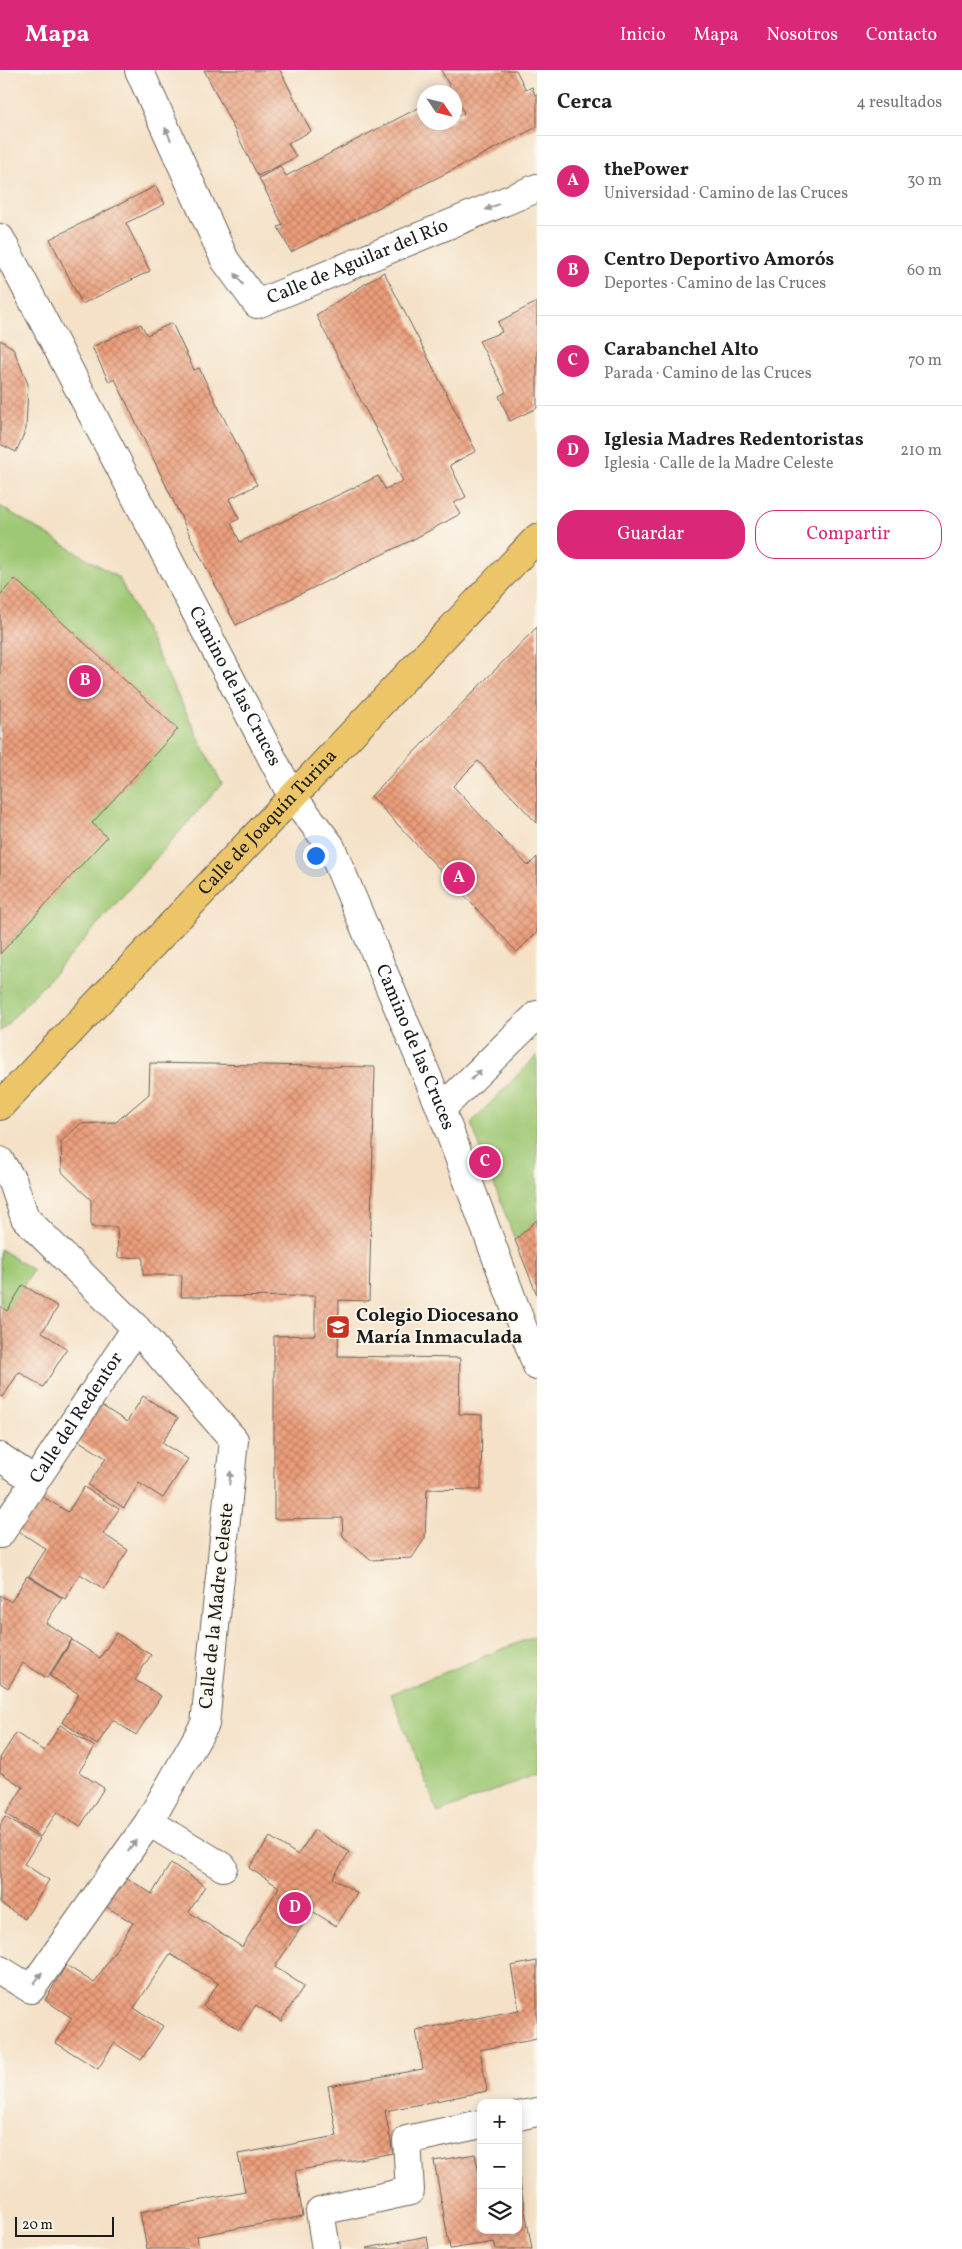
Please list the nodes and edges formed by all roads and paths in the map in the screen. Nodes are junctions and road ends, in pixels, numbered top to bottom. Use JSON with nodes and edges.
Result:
{"nodes":[{"id":1,"x":139,"y":70,"type":"edge"},
{"id":2,"x":537,"y":188,"type":"edge"},
{"id":3,"x":0,"y":238,"type":"edge"},
{"id":4,"x":537,"y":538,"type":"edge"},
{"id":5,"x":292,"y":796,"type":"junction"},
{"id":6,"x":537,"y":1015,"type":"edge"},
{"id":7,"x":0,"y":1106,"type":"edge"},
{"id":8,"x":441,"y":1109,"type":"junction"},
{"id":9,"x":0,"y":1160,"type":"edge"},
{"id":10,"x":12,"y":1214,"type":"edge"},
{"id":11,"x":136,"y":1328,"type":"junction"},
{"id":12,"x":537,"y":1366,"type":"edge"},
{"id":13,"x":0,"y":1457,"type":"edge"},
{"id":14,"x":34,"y":1480,"type":"junction"},
{"id":15,"x":0,"y":1534,"type":"edge"},
{"id":16,"x":149,"y":1822,"type":"junction"},
{"id":17,"x":223,"y":1867,"type":"dead end"},
{"id":18,"x":0,"y":1970,"type":"edge"},
{"id":19,"x":537,"y":2112,"type":"edge"},
{"id":20,"x":522,"y":2115,"type":"edge"},
{"id":21,"x":477,"y":2125,"type":"edge"},
{"id":22,"x":326,"y":2249,"type":"edge"}],
"edges":[{"from":2,"to":1,"type":"street","name":"Calle de Aguilar del Río","one_way":true},
{"from":3,"to":5,"type":"street","name":"Camino de las Cruces"},
{"from":4,"to":5,"type":"main road","name":"Calle de Joaquín Turina"},
{"from":5,"to":7,"type":"main road","name":"Calle de Joaquín Turina"},
{"from":5,"to":8,"type":"street","name":"Camino de las Cruces"},
{"from":8,"to":6,"type":"street","one_way":true},
{"from":8,"to":12,"type":"street","name":"Camino de las Cruces"},
{"from":9,"to":10,"type":"street","name":"Calle de la Madre Celeste"},
{"from":10,"to":11,"type":"street","name":"Calle de la Madre Celeste"},
{"from":11,"to":14,"type":"street","name":"Calle del Redentor"},
{"from":16,"to":11,"type":"street","name":"Calle de la Madre Celeste","one_way":true},
{"from":13,"to":14,"type":"street"},
{"from":14,"to":15,"type":"street","name":"Calle del Redentor"},
{"from":16,"to":17,"type":"street"},
{"from":18,"to":16,"type":"street","name":"Calle de la Madre Celeste","one_way":true},
{"from":19,"to":20,"type":"street"},
{"from":21,"to":22,"type":"street"}]}
